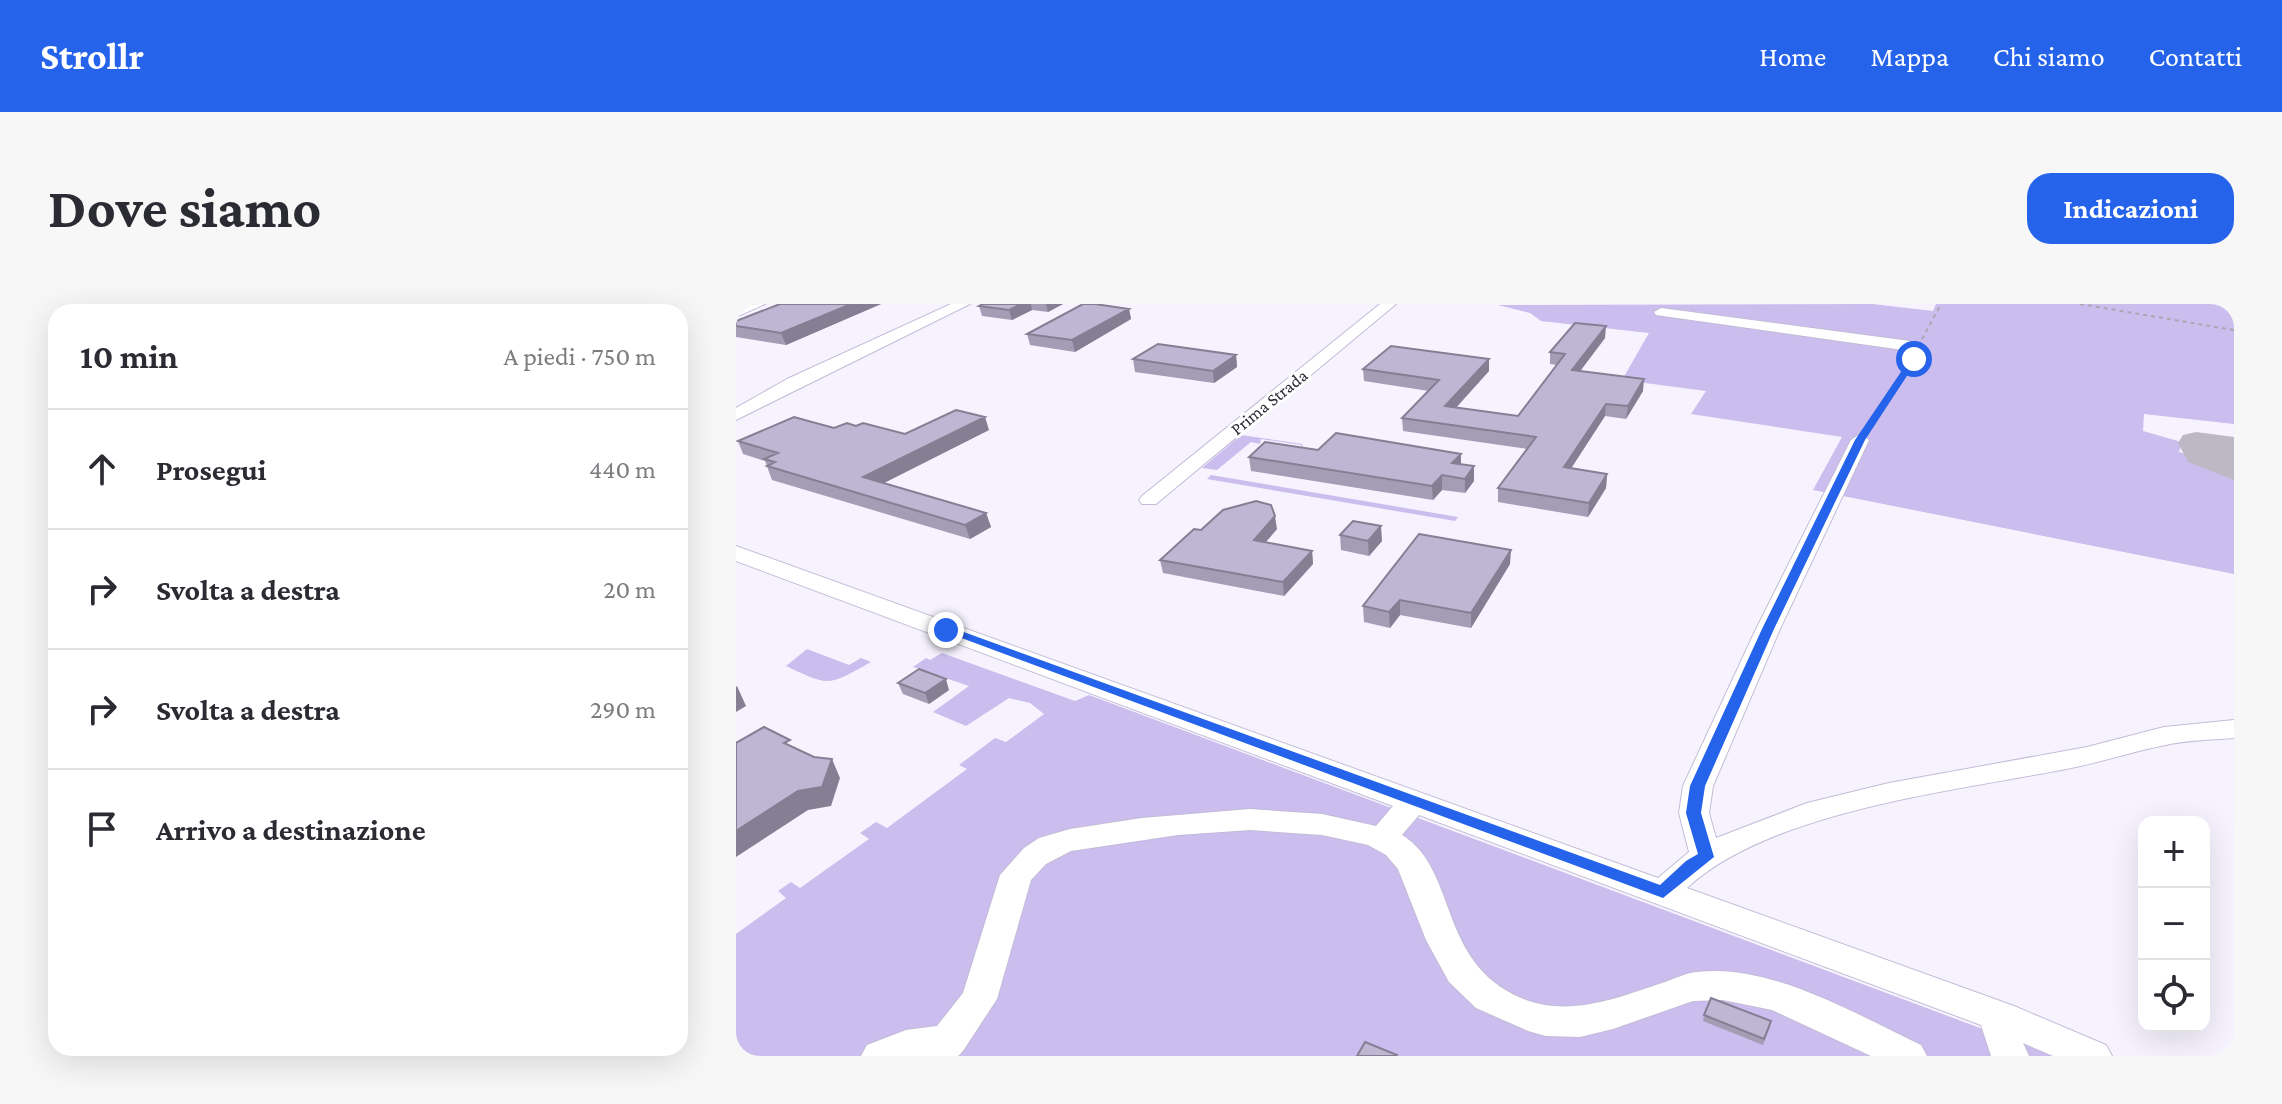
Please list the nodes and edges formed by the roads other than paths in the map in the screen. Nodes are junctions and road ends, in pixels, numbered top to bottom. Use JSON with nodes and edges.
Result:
{"nodes":[{"id":1,"x":963,"y":304,"type":"edge"},
{"id":2,"x":1389,"y":304,"type":"edge"},
{"id":3,"x":1661,"y":312,"type":"dead end"},
{"id":4,"x":1910,"y":346,"type":"road end"},
{"id":5,"x":736,"y":415,"type":"edge"},
{"id":6,"x":1860,"y":440,"type":"road end"},
{"id":7,"x":1149,"y":500,"type":"dead end"},
{"id":8,"x":736,"y":553,"type":"edge"},
{"id":9,"x":2234,"y":729,"type":"edge"},
{"id":10,"x":1415,"y":802,"type":"junction"},
{"id":11,"x":1384,"y":839,"type":"junction"},
{"id":12,"x":1706,"y":857,"type":"junction"},
{"id":13,"x":1663,"y":892,"type":"junction"},
{"id":14,"x":2001,"y":1017,"type":"junction"},
{"id":15,"x":943,"y":1048,"type":"edge"},
{"id":16,"x":880,"y":1056,"type":"edge"},
{"id":17,"x":1908,"y":1056,"type":"edge"},
{"id":18,"x":2010,"y":1056,"type":"edge"},
{"id":19,"x":2093,"y":1056,"type":"edge"}],
"edges":[{"from":1,"to":5,"type":"street"},
{"from":2,"to":7,"type":"street","name":"Prima Strada"},
{"from":3,"to":4,"type":"street"},
{"from":6,"to":12,"type":"street"},
{"from":8,"to":10,"type":"street"},
{"from":9,"to":12,"type":"street"},
{"from":10,"to":11,"type":"street"},
{"from":10,"to":13,"type":"street"},
{"from":11,"to":15,"type":"street"},
{"from":11,"to":17,"type":"street"},
{"from":12,"to":13,"type":"street"},
{"from":13,"to":14,"type":"street"},
{"from":14,"to":18,"type":"street"},
{"from":14,"to":19,"type":"street"},
{"from":15,"to":16,"type":"street"}]}
